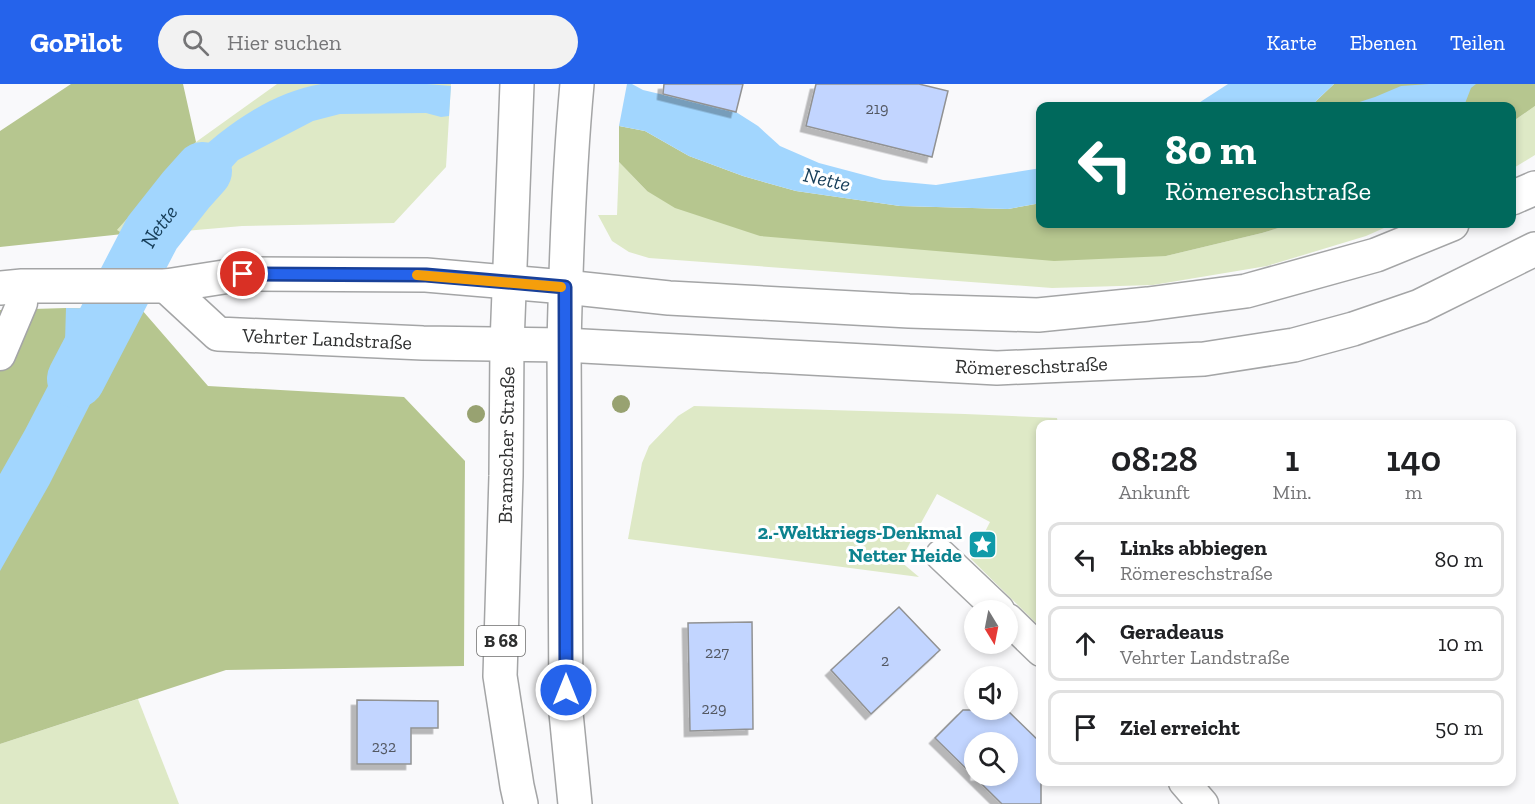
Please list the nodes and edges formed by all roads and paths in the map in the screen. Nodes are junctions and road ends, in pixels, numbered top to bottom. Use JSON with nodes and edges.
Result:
{"nodes":[{"id":1,"x":517,"y":84,"type":"edge"},
{"id":2,"x":577,"y":84,"type":"edge"},
{"id":3,"x":1535,"y":188,"type":"edge"},
{"id":4,"x":1516,"y":196,"type":"edge"},
{"id":5,"x":1442,"y":228,"type":"edge"},
{"id":6,"x":1535,"y":249,"type":"edge"},
{"id":7,"x":509,"y":282,"type":"junction"},
{"id":8,"x":159,"y":286,"type":"junction"},
{"id":9,"x":11,"y":287,"type":"edge"},
{"id":10,"x":565,"y":287,"type":"junction"},
{"id":11,"x":507,"y":344,"type":"junction"},
{"id":12,"x":564,"y":345,"type":"junction"},
{"id":13,"x":0,"y":355,"type":"edge"},
{"id":14,"x":942,"y":555,"type":"dead end"},
{"id":15,"x":989,"y":600,"type":"edge"},
{"id":16,"x":1018,"y":629,"type":"edge"},
{"id":17,"x":1036,"y":646,"type":"edge"},
{"id":18,"x":1187,"y":786,"type":"edge"},
{"id":19,"x":521,"y":804,"type":"edge"},
{"id":20,"x":575,"y":804,"type":"edge"},
{"id":21,"x":1203,"y":804,"type":"edge"}],
"edges":[{"from":1,"to":7,"type":"main road","name":"Bramscher Straße","number":"B 68"},
{"from":2,"to":10,"type":"main road"},
{"from":3,"to":4,"type":"main road"},
{"from":5,"to":10,"type":"main road"},
{"from":6,"to":12,"type":"main road","name":"Römereschstraße"},
{"from":7,"to":8,"type":"main road"},
{"from":7,"to":10,"type":"main road"},
{"from":7,"to":11,"type":"main road","name":"Bramscher Straße","number":"B 68"},
{"from":8,"to":9,"type":"main road"},
{"from":8,"to":11,"type":"main road","name":"Vehrter Landstraße"},
{"from":9,"to":13,"type":"street"},
{"from":10,"to":12,"type":"main road"},
{"from":11,"to":12,"type":"main road","name":"Römereschstraße"},
{"from":11,"to":19,"type":"main road","name":"Bramscher Straße","number":"B 68"},
{"from":12,"to":20,"type":"main road"},
{"from":14,"to":15,"type":"street"},
{"from":16,"to":17,"type":"street"},
{"from":18,"to":21,"type":"street"}]}
